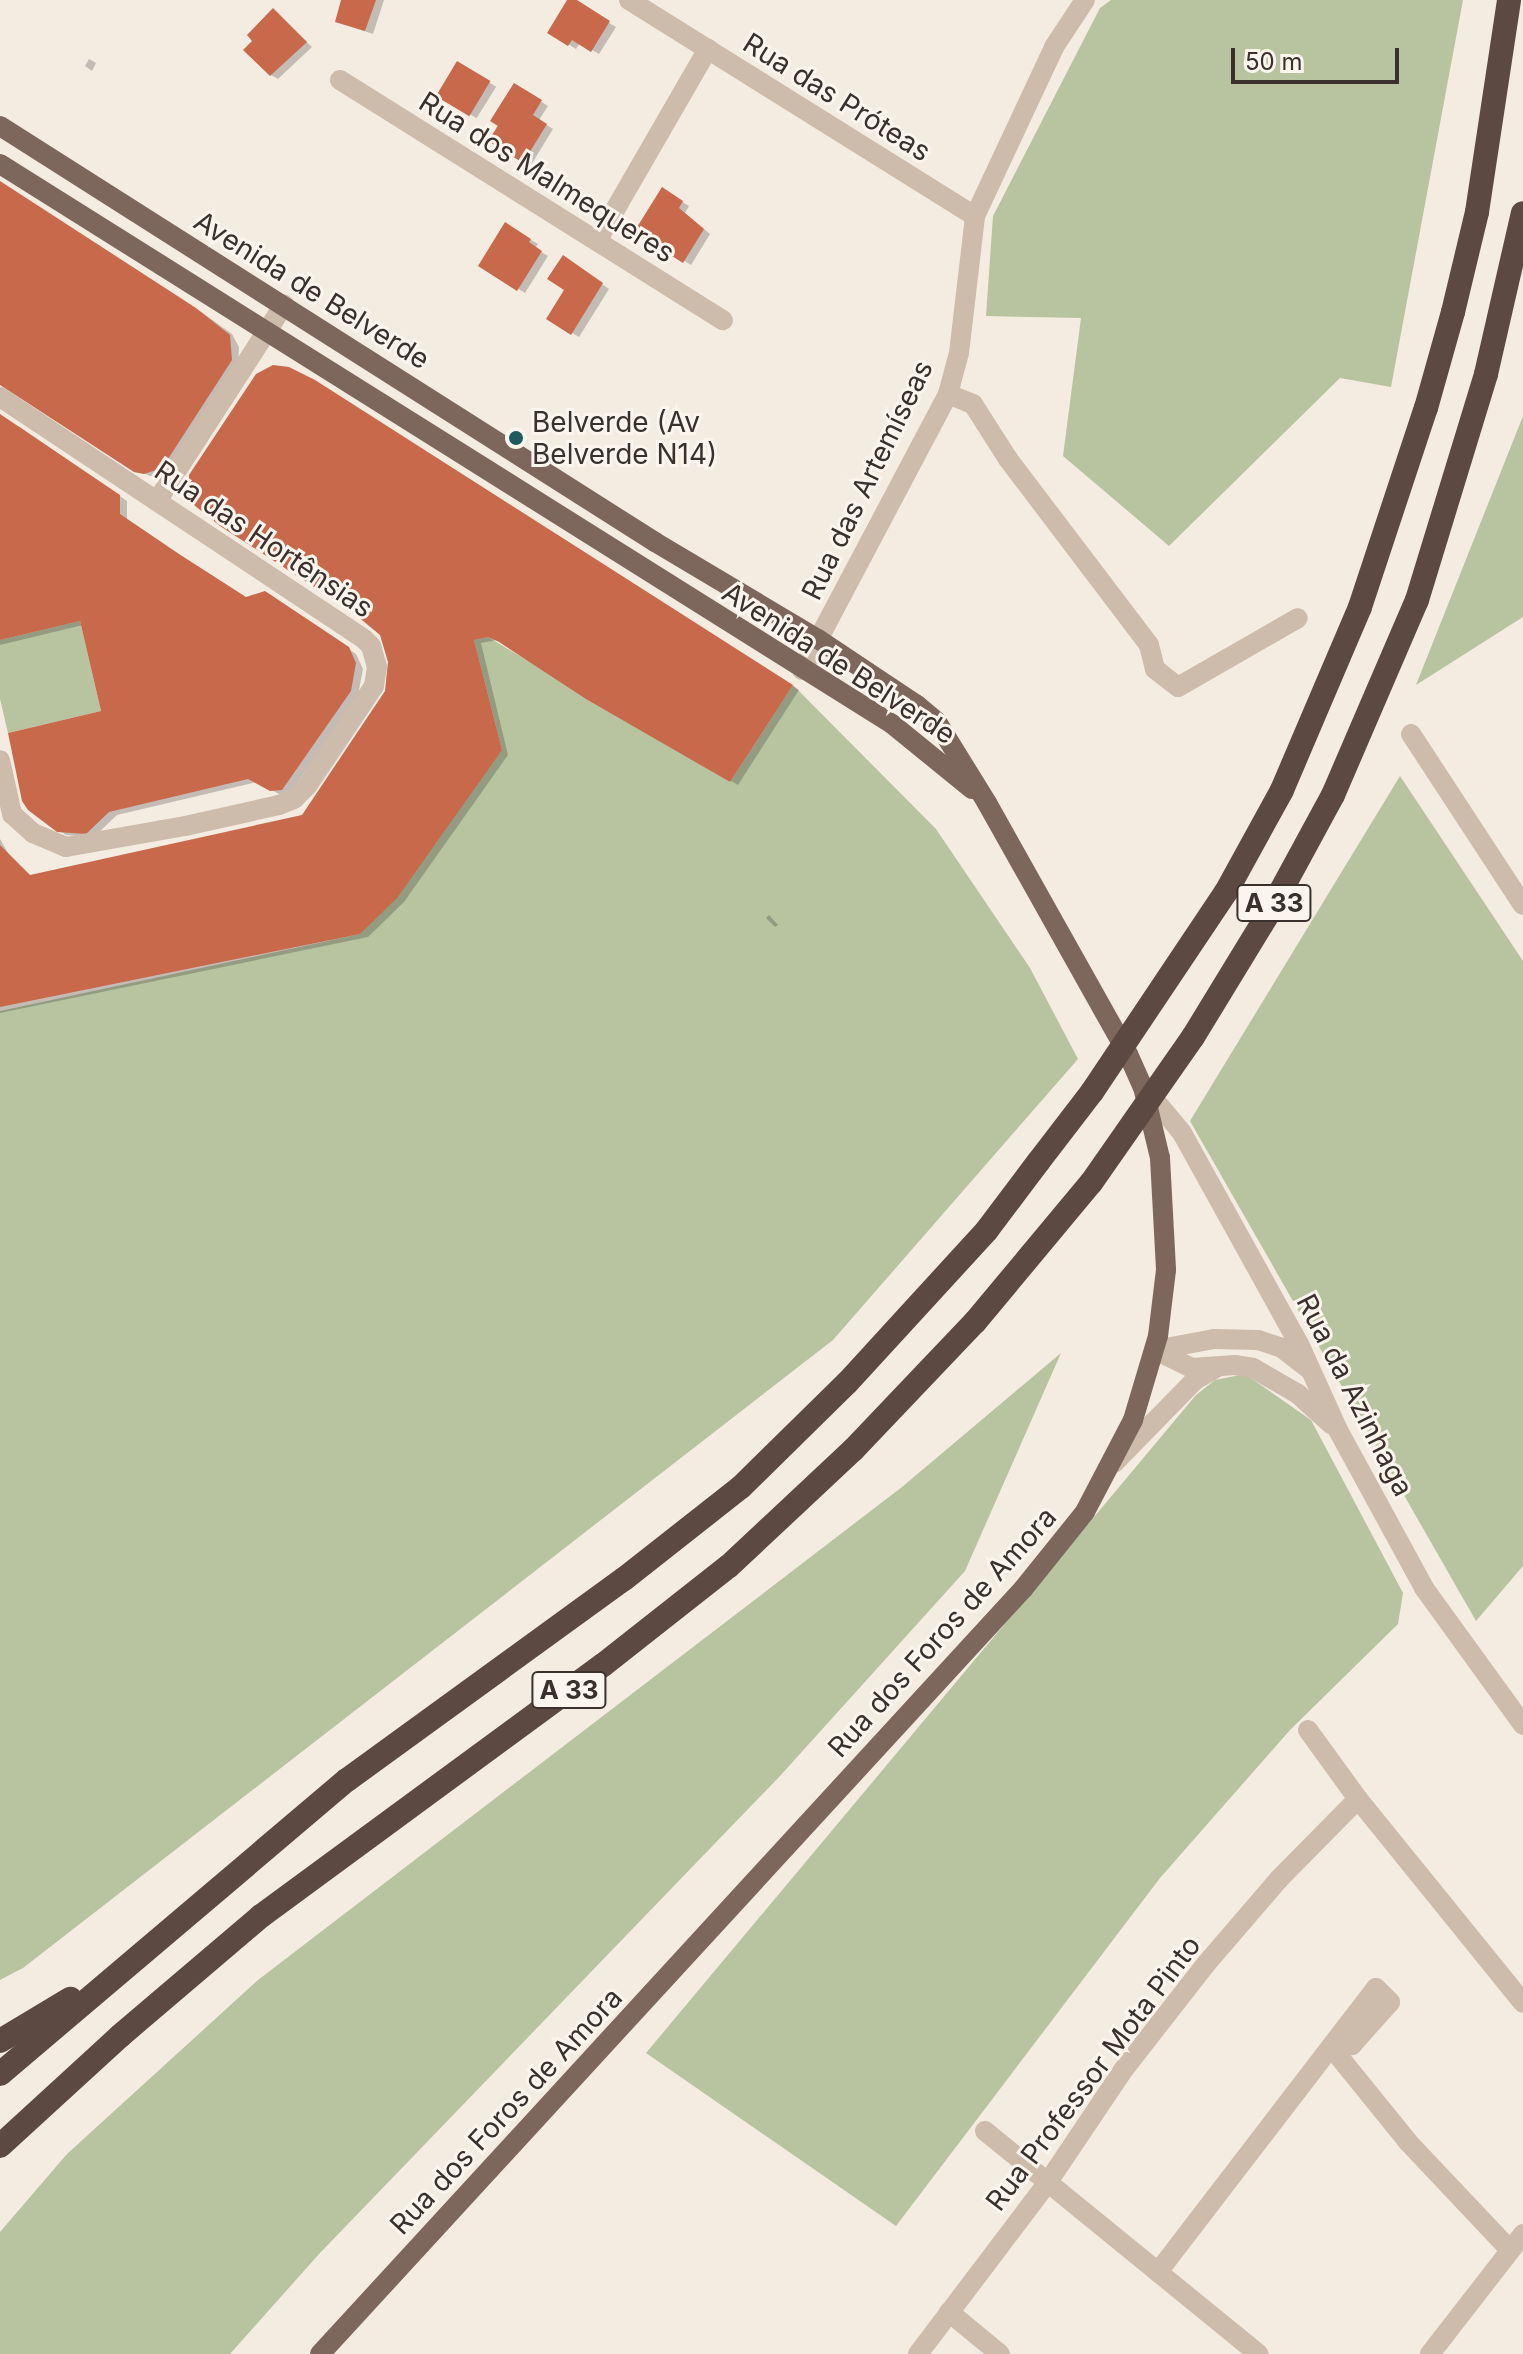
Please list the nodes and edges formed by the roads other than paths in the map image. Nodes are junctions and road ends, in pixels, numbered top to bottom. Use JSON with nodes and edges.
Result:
{"nodes":[{"id":1,"x":629,"y":0,"type":"edge"},
{"id":2,"x":1085,"y":0,"type":"edge"},
{"id":3,"x":1509,"y":0,"type":"edge"},
{"id":4,"x":708,"y":49,"type":"junction"},
{"id":5,"x":340,"y":80,"type":"dead end"},
{"id":6,"x":0,"y":126,"type":"edge"},
{"id":7,"x":0,"y":164,"type":"edge"},
{"id":8,"x":1523,"y":213,"type":"edge"},
{"id":9,"x":975,"y":216,"type":"junction"},
{"id":10,"x":597,"y":241,"type":"junction"},
{"id":11,"x":284,"y":305,"type":"junction"},
{"id":12,"x":723,"y":320,"type":"dead end"},
{"id":13,"x":269,"y":330,"type":"junction"},
{"id":14,"x":948,"y":394,"type":"junction"},
{"id":15,"x":0,"y":397,"type":"edge"},
{"id":16,"x":157,"y":501,"type":"junction"},
{"id":17,"x":1298,"y":618,"type":"dead end"},
{"id":18,"x":818,"y":639,"type":"junction"},
{"id":19,"x":802,"y":670,"type":"junction"},
{"id":20,"x":1411,"y":734,"type":"dead end"},
{"id":21,"x":0,"y":760,"type":"edge"},
{"id":22,"x":987,"y":803,"type":"junction"},
{"id":23,"x":1523,"y":905,"type":"edge"},
{"id":24,"x":1143,"y":1087,"type":"junction"},
{"id":25,"x":1155,"y":1350,"type":"junction"},
{"id":26,"x":1220,"y":1366,"type":"junction"},
{"id":27,"x":1315,"y":1374,"type":"junction"},
{"id":28,"x":1338,"y":1430,"type":"junction"},
{"id":29,"x":1111,"y":1466,"type":"junction"},
{"id":30,"x":1523,"y":1725,"type":"edge"},
{"id":31,"x":1308,"y":1730,"type":"dead end"},
{"id":32,"x":1358,"y":1799,"type":"junction"},
{"id":33,"x":188,"y":1913,"type":"junction"},
{"id":34,"x":1523,"y":2003,"type":"edge"},
{"id":35,"x":0,"y":2041,"type":"edge"},
{"id":36,"x":0,"y":2074,"type":"edge"},
{"id":37,"x":985,"y":2131,"type":"dead end"},
{"id":38,"x":0,"y":2146,"type":"edge"},
{"id":39,"x":1048,"y":2182,"type":"junction"},
{"id":40,"x":1517,"y":2242,"type":"edge"},
{"id":41,"x":1158,"y":2272,"type":"junction"},
{"id":42,"x":949,"y":2312,"type":"junction"},
{"id":43,"x":320,"y":2354,"type":"edge"},
{"id":44,"x":918,"y":2354,"type":"edge"},
{"id":45,"x":1000,"y":2354,"type":"edge"},
{"id":46,"x":1258,"y":2354,"type":"edge"},
{"id":47,"x":1430,"y":2354,"type":"edge"}],
"edges":[{"from":1,"to":4,"type":"street","name":"Rua das Próteas"},
{"from":2,"to":9,"type":"street","name":"Rua das Artemíseas"},
{"from":3,"to":33,"type":"highway","number":"A 33","bridge":true},
{"from":4,"to":9,"type":"street","name":"Rua das Próteas"},
{"from":4,"to":10,"type":"street"},
{"from":5,"to":10,"type":"street","name":"Rua dos Malmequeres"},
{"from":6,"to":11,"type":"main road","name":"Avenida de Belverde"},
{"from":7,"to":13,"type":"main road","name":"Avenida de Belverde"},
{"from":8,"to":38,"type":"highway","number":"A 33","bridge":true},
{"from":9,"to":14,"type":"street","name":"Rua das Artemíseas"},
{"from":10,"to":12,"type":"street","name":"Rua dos Malmequeres"},
{"from":11,"to":13,"type":"street"},
{"from":11,"to":18,"type":"main road","name":"Avenida de Belverde"},
{"from":13,"to":16,"type":"street"},
{"from":13,"to":19,"type":"main road","name":"Avenida de Belverde"},
{"from":14,"to":17,"type":"street"},
{"from":14,"to":18,"type":"street","name":"Rua das Artemíseas"},
{"from":15,"to":16,"type":"street","name":"Rua das Hortênsias"},
{"from":16,"to":21,"type":"street","name":"Rua das Hortênsias"},
{"from":18,"to":19,"type":"street","name":"Rua das Artemíseas"},
{"from":18,"to":22,"type":"main road","name":"Avenida de Belverde"},
{"from":19,"to":22,"type":"main road","name":"Avenida de Belverde"},
{"from":20,"to":23,"type":"street"},
{"from":22,"to":24,"type":"main road","name":"Rua dos Foros de Amora"},
{"from":24,"to":25,"type":"main road","name":"Rua dos Foros de Amora"},
{"from":24,"to":27,"type":"street","name":"Rua da Azinhaga"},
{"from":25,"to":26,"type":"street"},
{"from":25,"to":27,"type":"street"},
{"from":25,"to":29,"type":"main road","name":"Rua dos Foros de Amora"},
{"from":26,"to":28,"type":"street"},
{"from":26,"to":29,"type":"street"},
{"from":27,"to":28,"type":"street","name":"Rua da Azinhaga"},
{"from":28,"to":30,"type":"street","name":"Rua da Azinhaga"},
{"from":29,"to":43,"type":"main road","name":"Rua dos Foros de Amora"},
{"from":31,"to":32,"type":"street"},
{"from":32,"to":34,"type":"street"},
{"from":32,"to":39,"type":"street","name":"Rua Professor Mota Pinto"},
{"from":33,"to":35,"type":"highway"},
{"from":33,"to":36,"type":"highway","number":"A 33"},
{"from":37,"to":39,"type":"street"},
{"from":39,"to":41,"type":"street"},
{"from":39,"to":42,"type":"street","name":"Rua Professor Mota Pinto"},
{"from":40,"to":41,"type":"street"},
{"from":40,"to":47,"type":"street"},
{"from":41,"to":46,"type":"street"},
{"from":42,"to":44,"type":"street","name":"Rua Professor Mota Pinto"},
{"from":42,"to":45,"type":"street"}]}
